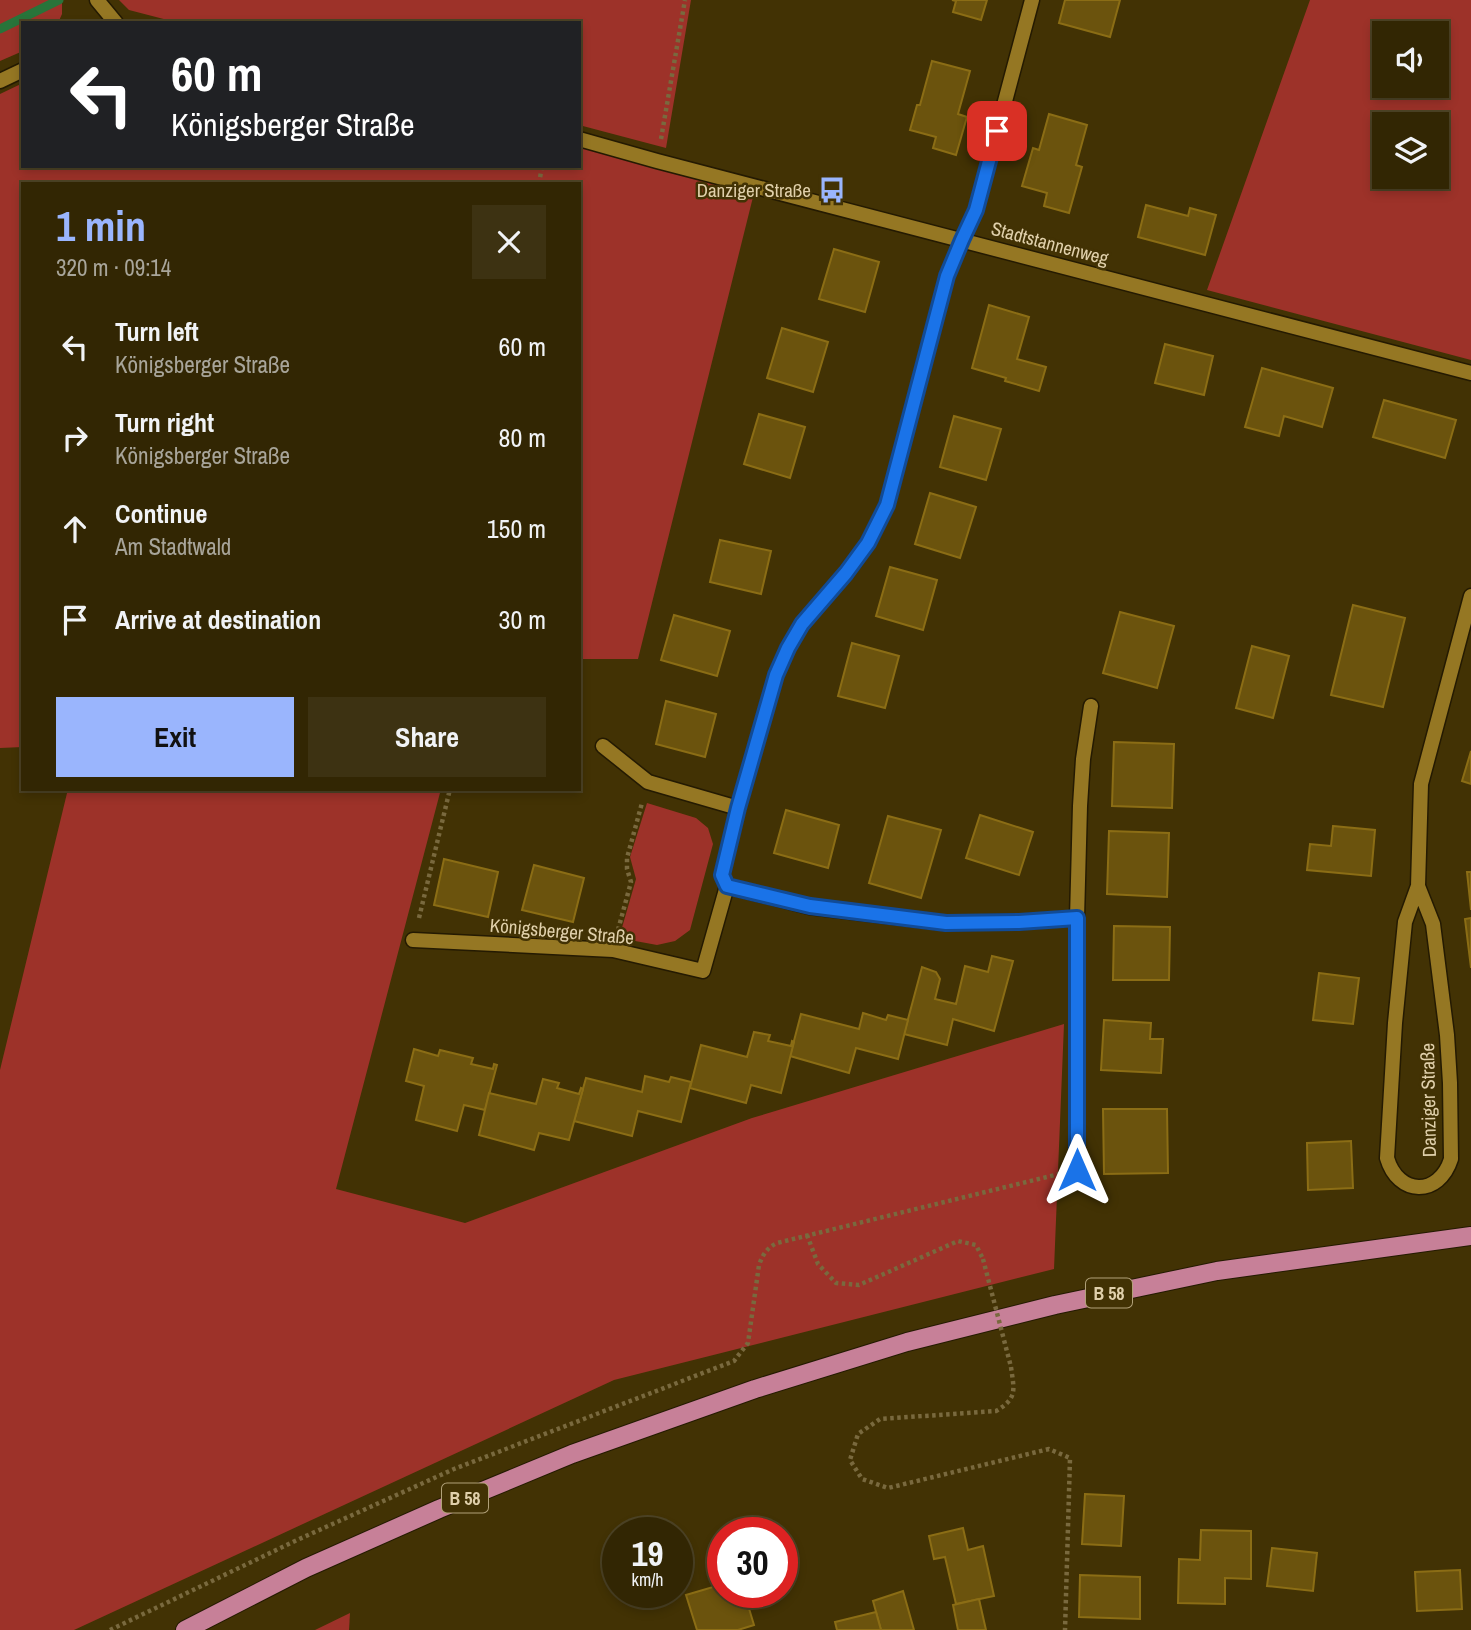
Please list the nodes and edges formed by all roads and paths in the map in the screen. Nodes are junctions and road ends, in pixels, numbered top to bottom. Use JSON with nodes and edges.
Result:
{"nodes":[{"id":1,"x":97,"y":0,"type":"edge"},
{"id":2,"x":685,"y":0,"type":"edge"},
{"id":3,"x":1032,"y":0,"type":"edge"},
{"id":4,"x":114,"y":21,"type":"edge"},
{"id":5,"x":21,"y":71,"type":"edge"},
{"id":6,"x":0,"y":81,"type":"edge"},
{"id":7,"x":581,"y":140,"type":"edge"},
{"id":8,"x":657,"y":160,"type":"junction"},
{"id":9,"x":962,"y":240,"type":"junction"},
{"id":10,"x":1471,"y":373,"type":"edge"},
{"id":11,"x":1471,"y":596,"type":"edge"},
{"id":12,"x":1091,"y":706,"type":"dead end"},
{"id":13,"x":603,"y":746,"type":"dead end"},
{"id":14,"x":648,"y":782,"type":"junction"},
{"id":15,"x":450,"y":791,"type":"edge"},
{"id":16,"x":738,"y":808,"type":"junction"},
{"id":17,"x":727,"y":886,"type":"junction"},
{"id":18,"x":1418,"y":886,"type":"junction"},
{"id":19,"x":1077,"y":918,"type":"junction"},
{"id":20,"x":414,"y":940,"type":"joint"},
{"id":21,"x":613,"y":950,"type":"junction"},
{"id":22,"x":1077,"y":1170,"type":"joint"},
{"id":23,"x":807,"y":1236,"type":"junction"},
{"id":24,"x":1471,"y":1236,"type":"edge"},
{"id":25,"x":110,"y":1630,"type":"edge"},
{"id":26,"x":185,"y":1630,"type":"edge"},
{"id":27,"x":1065,"y":1630,"type":"edge"}],
"edges":[{"from":1,"to":4,"type":"street"},
{"from":2,"to":8,"type":"path"},
{"from":3,"to":9,"type":"street","name":"Königsberger Straße"},
{"from":5,"to":6,"type":"street"},
{"from":7,"to":8,"type":"street","name":"Stadtstannenweg"},
{"from":8,"to":9,"type":"street","name":"Stadtstannenweg"},
{"from":9,"to":10,"type":"street","name":"Stadtstannenweg"},
{"from":9,"to":16,"type":"street","name":"Königsberger Straße"},
{"from":11,"to":18,"type":"street","name":"Danziger Straße"},
{"from":12,"to":19,"type":"street"},
{"from":13,"to":14,"type":"street"},
{"from":14,"to":16,"type":"street"},
{"from":14,"to":21,"type":"path"},
{"from":15,"to":20,"type":"path"},
{"from":16,"to":17,"type":"street","name":"Königsberger Straße"},
{"from":17,"to":19,"type":"street"},
{"from":17,"to":21,"type":"street","name":"Königsberger Straße"},
{"from":18,"to":18,"type":"street","name":"Danziger Straße"},
{"from":19,"to":22,"type":"street"},
{"from":20,"to":21,"type":"street","name":"Königsberger Straße"},
{"from":22,"to":23,"type":"path"},
{"from":23,"to":25,"type":"path"},
{"from":23,"to":27,"type":"path","bridge":true},
{"from":24,"to":26,"type":"main road","number":"B 58"}]}
